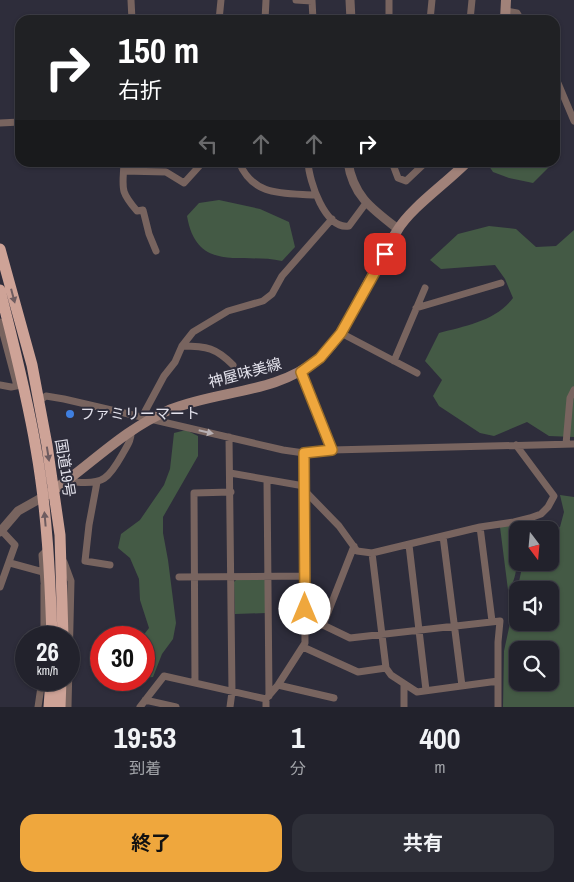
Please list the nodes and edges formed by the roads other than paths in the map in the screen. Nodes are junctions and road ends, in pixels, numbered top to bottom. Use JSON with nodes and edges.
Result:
{"nodes":[{"id":1,"x":131,"y":0,"type":"edge"},
{"id":2,"x":221,"y":0,"type":"edge"},
{"id":3,"x":266,"y":0,"type":"edge"},
{"id":4,"x":296,"y":0,"type":"edge"},
{"id":5,"x":350,"y":0,"type":"edge"},
{"id":6,"x":389,"y":0,"type":"edge"},
{"id":7,"x":432,"y":0,"type":"edge"},
{"id":8,"x":472,"y":0,"type":"edge"},
{"id":9,"x":506,"y":0,"type":"edge"},
{"id":10,"x":312,"y":1,"type":"edge"},
{"id":11,"x":132,"y":15,"type":"edge"},
{"id":12,"x":220,"y":15,"type":"edge"},
{"id":13,"x":265,"y":15,"type":"edge"},
{"id":14,"x":313,"y":15,"type":"edge"},
{"id":15,"x":351,"y":15,"type":"edge"},
{"id":16,"x":389,"y":15,"type":"edge"},
{"id":17,"x":430,"y":15,"type":"edge"},
{"id":18,"x":470,"y":15,"type":"edge"},
{"id":19,"x":505,"y":15,"type":"edge"},
{"id":20,"x":518,"y":15,"type":"edge"},
{"id":21,"x":560,"y":88,"type":"edge"},
{"id":22,"x":574,"y":121,"type":"edge"},
{"id":23,"x":15,"y":122,"type":"edge"},
{"id":24,"x":0,"y":123,"type":"edge"},
{"id":25,"x":124,"y":167,"type":"edge"},
{"id":26,"x":198,"y":167,"type":"edge"},
{"id":27,"x":242,"y":167,"type":"edge"},
{"id":28,"x":308,"y":167,"type":"edge"},
{"id":29,"x":349,"y":167,"type":"edge"},
{"id":30,"x":394,"y":167,"type":"edge"},
{"id":31,"x":421,"y":167,"type":"edge"},
{"id":32,"x":462,"y":167,"type":"edge"},
{"id":33,"x":124,"y":171,"type":"junction"},
{"id":34,"x":315,"y":195,"type":"junction"},
{"id":35,"x":366,"y":203,"type":"junction"},
{"id":36,"x":332,"y":219,"type":"junction"},
{"id":37,"x":398,"y":229,"type":"junction"},
{"id":38,"x":0,"y":249,"type":"edge"},
{"id":39,"x":156,"y":250,"type":"dead end"},
{"id":40,"x":501,"y":283,"type":"dead end"},
{"id":41,"x":425,"y":288,"type":"dead end"},
{"id":42,"x":0,"y":290,"type":"edge"},
{"id":43,"x":416,"y":308,"type":"junction"},
{"id":44,"x":0,"y":322,"type":"edge"},
{"id":45,"x":341,"y":333,"type":"junction"},
{"id":46,"x":182,"y":346,"type":"junction"},
{"id":47,"x":394,"y":361,"type":"junction"},
{"id":48,"x":233,"y":365,"type":"dead end"},
{"id":49,"x":301,"y":372,"type":"junction"},
{"id":50,"x":417,"y":373,"type":"dead end"},
{"id":51,"x":0,"y":385,"type":"edge"},
{"id":52,"x":20,"y":385,"type":"junction"},
{"id":53,"x":574,"y":390,"type":"edge"},
{"id":54,"x":43,"y":398,"type":"junction"},
{"id":55,"x":146,"y":418,"type":"junction"},
{"id":56,"x":131,"y":430,"type":"junction"},
{"id":57,"x":229,"y":437,"type":"junction"},
{"id":58,"x":566,"y":444,"type":"junction"},
{"id":59,"x":574,"y":444,"type":"edge"},
{"id":60,"x":516,"y":445,"type":"junction"},
{"id":61,"x":332,"y":450,"type":"junction"},
{"id":62,"x":304,"y":453,"type":"junction"},
{"id":63,"x":230,"y":473,"type":"junction"},
{"id":64,"x":71,"y":476,"type":"junction"},
{"id":65,"x":267,"y":480,"type":"junction"},
{"id":66,"x":97,"y":482,"type":"junction"},
{"id":67,"x":304,"y":488,"type":"junction"},
{"id":68,"x":54,"y":490,"type":"junction"},
{"id":69,"x":230,"y":492,"type":"junction"},
{"id":70,"x":43,"y":496,"type":"junction"},
{"id":71,"x":480,"y":527,"type":"junction"},
{"id":72,"x":1,"y":531,"type":"edge"},
{"id":73,"x":443,"y":536,"type":"junction"},
{"id":74,"x":409,"y":545,"type":"junction"},
{"id":75,"x":354,"y":546,"type":"junction"},
{"id":76,"x":372,"y":553,"type":"junction"},
{"id":77,"x":61,"y":555,"type":"junction"},
{"id":78,"x":10,"y":563,"type":"junction"},
{"id":79,"x":110,"y":565,"type":"dead end"},
{"id":80,"x":46,"y":572,"type":"junction"},
{"id":81,"x":268,"y":576,"type":"junction"},
{"id":82,"x":304,"y":576,"type":"junction"},
{"id":83,"x":231,"y":577,"type":"junction"},
{"id":84,"x":179,"y":578,"type":"dead end"},
{"id":85,"x":195,"y":578,"type":"junction"},
{"id":86,"x":0,"y":587,"type":"edge"},
{"id":87,"x":492,"y":621,"type":"junction"},
{"id":88,"x":323,"y":625,"type":"junction"},
{"id":89,"x":44,"y":626,"type":"edge"},
{"id":90,"x":51,"y":626,"type":"edge"},
{"id":91,"x":63,"y":626,"type":"edge"},
{"id":92,"x":305,"y":626,"type":"junction"},
{"id":93,"x":455,"y":626,"type":"junction"},
{"id":94,"x":419,"y":630,"type":"junction"},
{"id":95,"x":382,"y":635,"type":"junction"},
{"id":96,"x":303,"y":648,"type":"junction"},
{"id":97,"x":386,"y":668,"type":"junction"},
{"id":98,"x":498,"y":681,"type":"junction"},
{"id":99,"x":195,"y":683,"type":"junction"},
{"id":100,"x":404,"y":684,"type":"junction"},
{"id":101,"x":278,"y":685,"type":"junction"},
{"id":102,"x":462,"y":686,"type":"junction"},
{"id":103,"x":426,"y":690,"type":"junction"},
{"id":104,"x":40,"y":691,"type":"edge"},
{"id":105,"x":50,"y":691,"type":"edge"},
{"id":106,"x":61,"y":691,"type":"edge"},
{"id":107,"x":232,"y":692,"type":"junction"},
{"id":108,"x":334,"y":698,"type":"dead end"},
{"id":109,"x":145,"y":700,"type":"junction"},
{"id":110,"x":267,"y":701,"type":"edge"},
{"id":111,"x":38,"y":707,"type":"edge"},
{"id":112,"x":49,"y":707,"type":"edge"},
{"id":113,"x":60,"y":707,"type":"edge"},
{"id":114,"x":68,"y":707,"type":"edge"},
{"id":115,"x":140,"y":707,"type":"edge"},
{"id":116,"x":176,"y":707,"type":"edge"},
{"id":117,"x":230,"y":707,"type":"edge"},
{"id":118,"x":404,"y":707,"type":"edge"},
{"id":119,"x":498,"y":707,"type":"edge"}],
"edges":[{"from":1,"to":11,"type":"street"},
{"from":2,"to":12,"type":"street"},
{"from":3,"to":13,"type":"street"},
{"from":4,"to":10,"type":"street"},
{"from":5,"to":15,"type":"street"},
{"from":6,"to":16,"type":"street"},
{"from":7,"to":17,"type":"street"},
{"from":8,"to":18,"type":"street"},
{"from":9,"to":19,"type":"main road"},
{"from":10,"to":14,"type":"street"},
{"from":19,"to":20,"type":"street"},
{"from":21,"to":22,"type":"street"},
{"from":23,"to":24,"type":"street"},
{"from":25,"to":33,"type":"street"},
{"from":26,"to":33,"type":"street"},
{"from":27,"to":34,"type":"street"},
{"from":28,"to":34,"type":"street"},
{"from":29,"to":35,"type":"street"},
{"from":30,"to":31,"type":"street"},
{"from":32,"to":37,"type":"main road","name":"神屋味美線"},
{"from":33,"to":39,"type":"street"},
{"from":34,"to":36,"type":"street"},
{"from":35,"to":36,"type":"street"},
{"from":35,"to":37,"type":"street"},
{"from":36,"to":46,"type":"street"},
{"from":37,"to":45,"type":"main road","name":"神屋味美線"},
{"from":38,"to":54,"type":"highway","name":"国道19号","one_way":true},
{"from":40,"to":43,"type":"street"},
{"from":41,"to":43,"type":"street"},
{"from":42,"to":52,"type":"highway","name":"国道19号"},
{"from":43,"to":47,"type":"street"},
{"from":44,"to":52,"type":"street"},
{"from":45,"to":47,"type":"street"},
{"from":45,"to":49,"type":"main road","name":"神屋味美線"},
{"from":46,"to":48,"type":"street"},
{"from":46,"to":55,"type":"street"},
{"from":47,"to":50,"type":"street"},
{"from":49,"to":55,"type":"main road","name":"神屋味美線"},
{"from":49,"to":61,"type":"street"},
{"from":51,"to":52,"type":"street"},
{"from":52,"to":70,"type":"highway","name":"国道19号"},
{"from":53,"to":58,"type":"street"},
{"from":54,"to":55,"type":"street"},
{"from":54,"to":68,"type":"highway","name":"国道19号","one_way":true},
{"from":55,"to":56,"type":"main road","name":"神屋味美線"},
{"from":55,"to":57,"type":"street","one_way":true},
{"from":56,"to":64,"type":"main road","name":"神屋味美線"},
{"from":56,"to":66,"type":"street"},
{"from":57,"to":62,"type":"street"},
{"from":57,"to":63,"type":"street"},
{"from":58,"to":59,"type":"street"},
{"from":58,"to":60,"type":"street"},
{"from":60,"to":61,"type":"street"},
{"from":60,"to":71,"type":"street"},
{"from":61,"to":62,"type":"street"},
{"from":62,"to":67,"type":"street"},
{"from":63,"to":65,"type":"street"},
{"from":63,"to":69,"type":"street"},
{"from":64,"to":66,"type":"street"},
{"from":64,"to":68,"type":"main road","name":"神屋味美線"},
{"from":65,"to":67,"type":"street"},
{"from":65,"to":81,"type":"street"},
{"from":66,"to":79,"type":"street"},
{"from":67,"to":75,"type":"street"},
{"from":67,"to":82,"type":"street"},
{"from":68,"to":70,"type":"main road","name":"神屋味美線"},
{"from":68,"to":77,"type":"highway","name":"国道19号"},
{"from":69,"to":83,"type":"street"},
{"from":69,"to":85,"type":"street"},
{"from":70,"to":72,"type":"street"},
{"from":80,"to":70,"type":"highway","name":"国道19号","one_way":true},
{"from":71,"to":73,"type":"street"},
{"from":71,"to":87,"type":"street"},
{"from":72,"to":78,"type":"street"},
{"from":73,"to":74,"type":"street"},
{"from":73,"to":93,"type":"street"},
{"from":74,"to":76,"type":"street"},
{"from":74,"to":94,"type":"street"},
{"from":75,"to":76,"type":"street"},
{"from":75,"to":88,"type":"street"},
{"from":76,"to":95,"type":"street"},
{"from":77,"to":91,"type":"highway","name":"国道19号"},
{"from":77,"to":114,"type":"street"},
{"from":78,"to":80,"type":"street"},
{"from":78,"to":86,"type":"street"},
{"from":80,"to":89,"type":"street"},
{"from":80,"to":90,"type":"highway","name":"国道19号"},
{"from":81,"to":82,"type":"street"},
{"from":81,"to":83,"type":"street"},
{"from":81,"to":110,"type":"street"},
{"from":82,"to":92,"type":"street"},
{"from":83,"to":85,"type":"street"},
{"from":83,"to":107,"type":"street"},
{"from":84,"to":85,"type":"street"},
{"from":85,"to":99,"type":"street"},
{"from":87,"to":93,"type":"street"},
{"from":87,"to":98,"type":"street"},
{"from":88,"to":92,"type":"street"},
{"from":88,"to":95,"type":"street"},
{"from":92,"to":96,"type":"street"},
{"from":93,"to":94,"type":"street"},
{"from":93,"to":102,"type":"street"},
{"from":94,"to":95,"type":"street"},
{"from":94,"to":103,"type":"street"},
{"from":95,"to":97,"type":"street"},
{"from":96,"to":97,"type":"street"},
{"from":96,"to":101,"type":"street"},
{"from":97,"to":100,"type":"street"},
{"from":98,"to":102,"type":"street"},
{"from":98,"to":119,"type":"street"},
{"from":99,"to":107,"type":"street"},
{"from":99,"to":109,"type":"street"},
{"from":100,"to":103,"type":"street"},
{"from":100,"to":118,"type":"street"},
{"from":101,"to":108,"type":"street"},
{"from":101,"to":110,"type":"street"},
{"from":102,"to":103,"type":"street"},
{"from":104,"to":111,"type":"street"},
{"from":105,"to":112,"type":"highway"},
{"from":106,"to":113,"type":"highway"},
{"from":107,"to":110,"type":"street"},
{"from":107,"to":117,"type":"street"},
{"from":109,"to":115,"type":"street"},
{"from":109,"to":116,"type":"street"}]}
